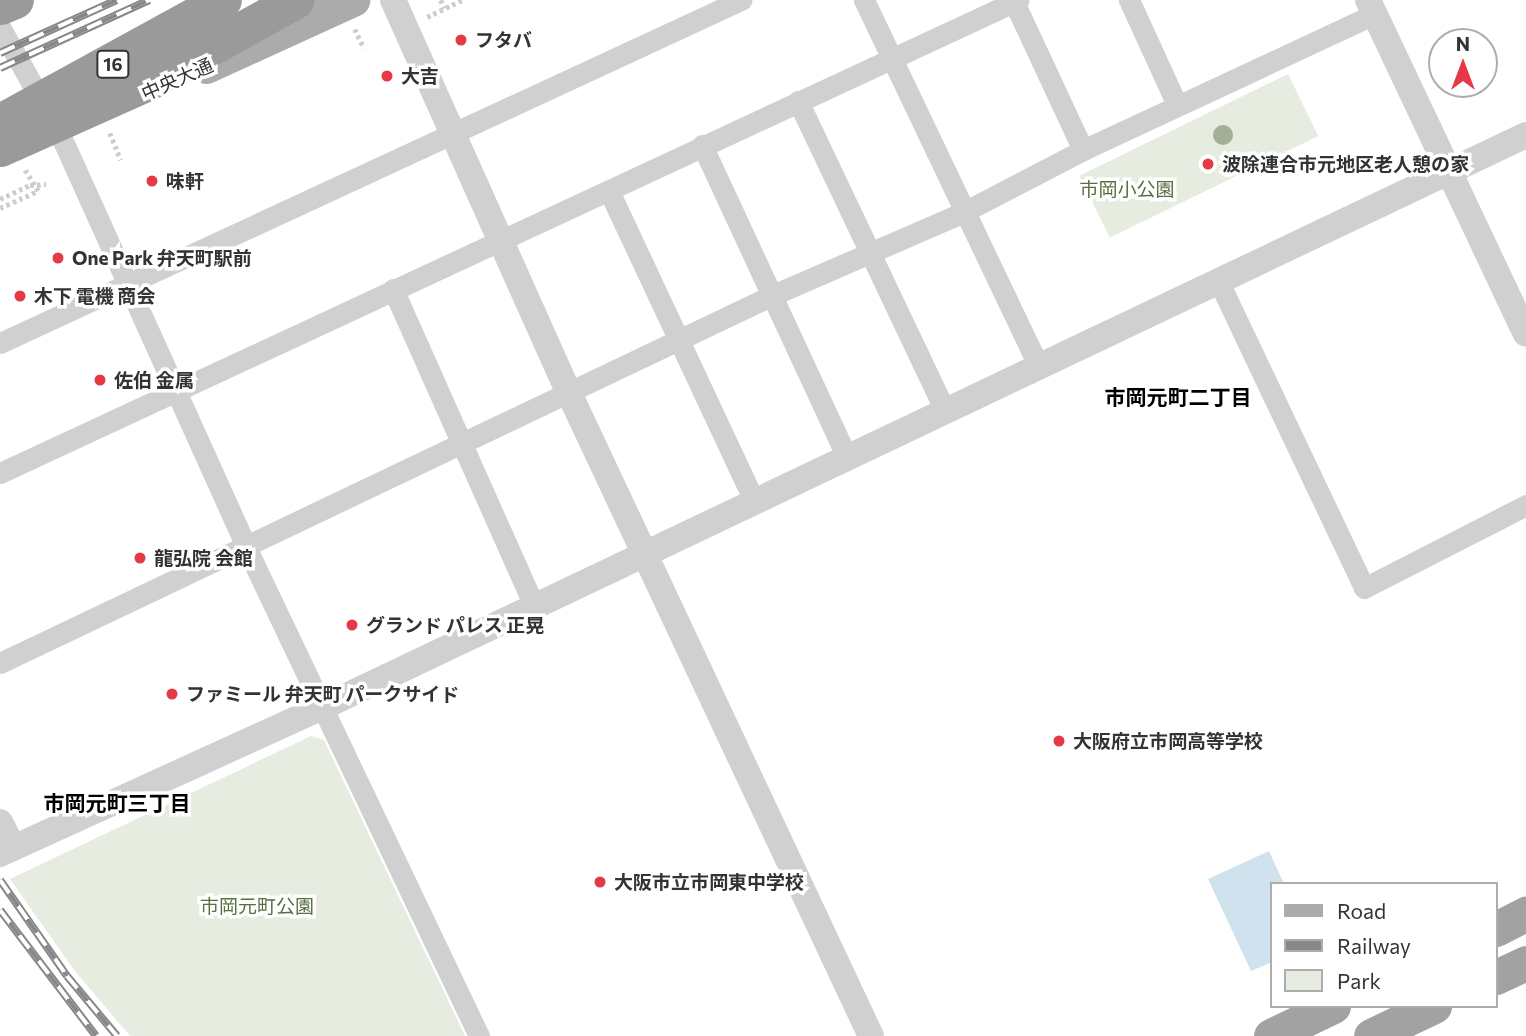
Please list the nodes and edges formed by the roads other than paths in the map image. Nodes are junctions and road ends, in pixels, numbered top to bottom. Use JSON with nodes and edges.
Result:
{"nodes":[{"id":1,"x":15,"y":0,"type":"edge"},
{"id":2,"x":223,"y":0,"type":"edge"},
{"id":3,"x":296,"y":0,"type":"edge"},
{"id":4,"x":393,"y":0,"type":"edge"},
{"id":5,"x":741,"y":0,"type":"edge"},
{"id":6,"x":864,"y":0,"type":"edge"},
{"id":7,"x":1129,"y":0,"type":"edge"},
{"id":8,"x":1016,"y":1,"type":"edge"},
{"id":9,"x":0,"y":6,"type":"edge"},
{"id":10,"x":1371,"y":7,"type":"edge"},
{"id":11,"x":352,"y":10,"type":"edge"},
{"id":12,"x":0,"y":27,"type":"edge"},
{"id":13,"x":892,"y":59,"type":"junction"},
{"id":14,"x":798,"y":101,"type":"junction"},
{"id":15,"x":1177,"y":105,"type":"junction"},
{"id":16,"x":0,"y":122,"type":"edge"},
{"id":17,"x":453,"y":130,"type":"junction"},
{"id":18,"x":58,"y":132,"type":"junction"},
{"id":19,"x":1526,"y":135,"type":"edge"},
{"id":20,"x":702,"y":145,"type":"junction"},
{"id":21,"x":0,"y":148,"type":"edge"},
{"id":22,"x":1083,"y":150,"type":"junction"},
{"id":23,"x":0,"y":157,"type":"edge"},
{"id":24,"x":1449,"y":172,"type":"junction"},
{"id":25,"x":609,"y":191,"type":"junction"},
{"id":26,"x":964,"y":212,"type":"junction"},
{"id":27,"x":502,"y":239,"type":"junction"},
{"id":28,"x":866,"y":252,"type":"junction"},
{"id":29,"x":1218,"y":280,"type":"junction"},
{"id":30,"x":129,"y":282,"type":"junction"},
{"id":31,"x":393,"y":289,"type":"junction"},
{"id":32,"x":773,"y":295,"type":"junction"},
{"id":33,"x":1526,"y":334,"type":"edge"},
{"id":34,"x":681,"y":341,"type":"junction"},
{"id":35,"x":0,"y":343,"type":"edge"},
{"id":36,"x":1038,"y":365,"type":"junction"},
{"id":37,"x":176,"y":391,"type":"junction"},
{"id":38,"x":570,"y":395,"type":"junction"},
{"id":39,"x":945,"y":410,"type":"junction"},
{"id":40,"x":461,"y":446,"type":"junction"},
{"id":41,"x":847,"y":457,"type":"junction"},
{"id":42,"x":0,"y":473,"type":"edge"},
{"id":43,"x":754,"y":501,"type":"junction"},
{"id":44,"x":1526,"y":505,"type":"edge"},
{"id":45,"x":246,"y":547,"type":"junction"},
{"id":46,"x":643,"y":554,"type":"junction"},
{"id":47,"x":534,"y":605,"type":"junction"},
{"id":48,"x":0,"y":663,"type":"edge"},
{"id":49,"x":323,"y":707,"type":"junction"},
{"id":50,"x":0,"y":822,"type":"edge"},
{"id":51,"x":7,"y":851,"type":"edge"},
{"id":52,"x":1526,"y":914,"type":"edge"},
{"id":53,"x":1498,"y":928,"type":"edge"},
{"id":54,"x":1526,"y":963,"type":"edge"},
{"id":55,"x":1498,"y":976,"type":"edge"},
{"id":56,"x":1329,"y":1008,"type":"edge"},
{"id":57,"x":1429,"y":1008,"type":"edge"},
{"id":58,"x":1388,"y":1026,"type":"edge"},
{"id":59,"x":479,"y":1036,"type":"edge"},
{"id":60,"x":872,"y":1036,"type":"edge"},
{"id":61,"x":1270,"y":1036,"type":"edge"}],
"edges":[{"from":1,"to":9,"type":"highway"},
{"from":2,"to":16,"type":"highway","number":"16","bridge":true},
{"from":3,"to":21,"type":"highway","bridge":true},
{"from":4,"to":17,"type":"street"},
{"from":5,"to":17,"type":"street"},
{"from":6,"to":13,"type":"street"},
{"from":7,"to":15,"type":"street"},
{"from":8,"to":13,"type":"street"},
{"from":8,"to":22,"type":"street"},
{"from":10,"to":15,"type":"street"},
{"from":10,"to":24,"type":"street"},
{"from":11,"to":18,"type":"main road","name":"中央大通"},
{"from":12,"to":18,"type":"street"},
{"from":13,"to":14,"type":"street"},
{"from":13,"to":26,"type":"street"},
{"from":14,"to":20,"type":"street"},
{"from":14,"to":28,"type":"street"},
{"from":15,"to":22,"type":"street"},
{"from":17,"to":27,"type":"street"},
{"from":17,"to":30,"type":"street"},
{"from":18,"to":23,"type":"main road","name":"中央大通"},
{"from":18,"to":30,"type":"street"},
{"from":19,"to":24,"type":"street"},
{"from":20,"to":25,"type":"street"},
{"from":20,"to":32,"type":"street"},
{"from":22,"to":26,"type":"street"},
{"from":24,"to":29,"type":"street"},
{"from":24,"to":33,"type":"street"},
{"from":25,"to":27,"type":"street"},
{"from":25,"to":34,"type":"street"},
{"from":26,"to":28,"type":"street"},
{"from":26,"to":36,"type":"street"},
{"from":27,"to":31,"type":"street"},
{"from":27,"to":38,"type":"street"},
{"from":28,"to":32,"type":"street"},
{"from":28,"to":39,"type":"street"},
{"from":29,"to":36,"type":"street"},
{"from":29,"to":44,"type":"street"},
{"from":30,"to":35,"type":"street"},
{"from":30,"to":37,"type":"street"},
{"from":31,"to":37,"type":"street"},
{"from":31,"to":40,"type":"street"},
{"from":32,"to":34,"type":"street"},
{"from":32,"to":41,"type":"street"},
{"from":34,"to":38,"type":"street"},
{"from":34,"to":43,"type":"street"},
{"from":36,"to":39,"type":"street"},
{"from":37,"to":42,"type":"street"},
{"from":37,"to":45,"type":"street"},
{"from":38,"to":40,"type":"street"},
{"from":38,"to":46,"type":"street"},
{"from":39,"to":41,"type":"street"},
{"from":40,"to":45,"type":"street"},
{"from":40,"to":47,"type":"street"},
{"from":41,"to":43,"type":"street"},
{"from":43,"to":46,"type":"street"},
{"from":45,"to":48,"type":"street"},
{"from":45,"to":49,"type":"street"},
{"from":46,"to":47,"type":"street"},
{"from":46,"to":60,"type":"street"},
{"from":47,"to":49,"type":"street"},
{"from":49,"to":51,"type":"street"},
{"from":49,"to":59,"type":"street"},
{"from":50,"to":51,"type":"street"},
{"from":52,"to":53,"type":"highway"},
{"from":54,"to":55,"type":"highway"},
{"from":56,"to":61,"type":"highway"},
{"from":57,"to":58,"type":"highway"}]}
